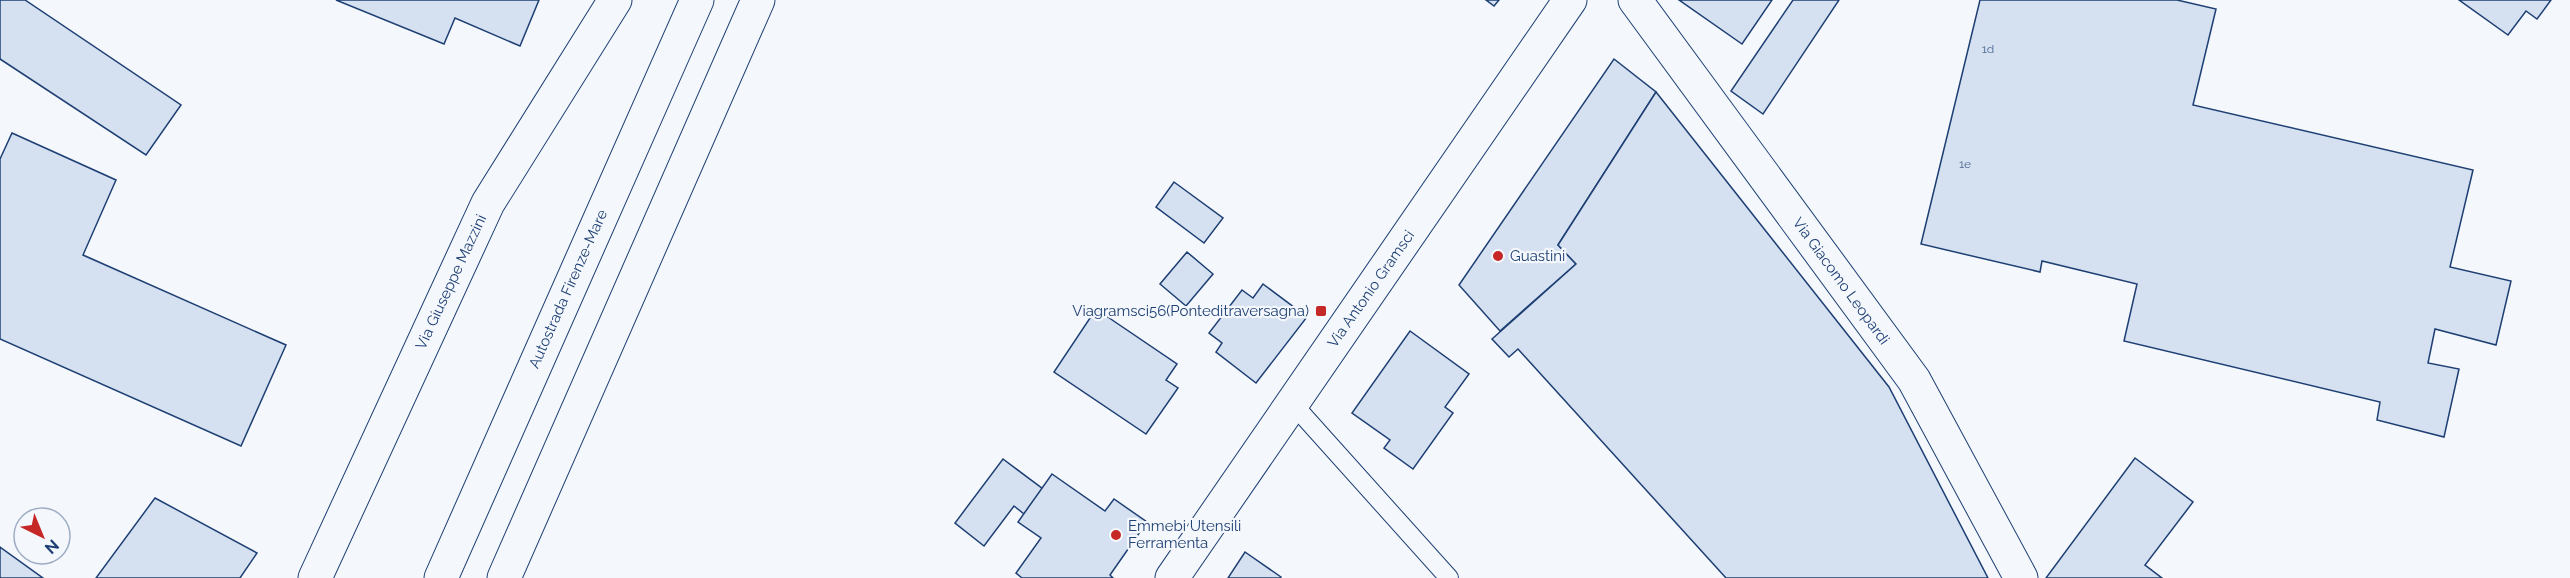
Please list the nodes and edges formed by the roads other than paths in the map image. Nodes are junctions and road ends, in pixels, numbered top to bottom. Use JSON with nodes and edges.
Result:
{"nodes":[{"id":1,"x":615,"y":0,"type":"edge"},
{"id":2,"x":697,"y":0,"type":"edge"},
{"id":3,"x":758,"y":0,"type":"edge"},
{"id":4,"x":1570,"y":0,"type":"edge"},
{"id":5,"x":1635,"y":0,"type":"edge"},
{"id":6,"x":1292,"y":403,"type":"junction"},
{"id":7,"x":315,"y":578,"type":"edge"},
{"id":8,"x":441,"y":578,"type":"edge"},
{"id":9,"x":504,"y":578,"type":"edge"},
{"id":10,"x":1172,"y":578,"type":"edge"},
{"id":11,"x":1449,"y":578,"type":"edge"},
{"id":12,"x":2021,"y":578,"type":"edge"}],
"edges":[{"from":1,"to":7,"type":"main road","name":"Via Giuseppe Mazzini"},
{"from":2,"to":8,"type":"main road","name":"Autostrada Firenze-Mare"},
{"from":3,"to":9,"type":"main road"},
{"from":4,"to":6,"type":"main road","name":"Via Antonio Gramsci"},
{"from":5,"to":12,"type":"main road","name":"Via Giacomo Leopardi"},
{"from":6,"to":10,"type":"main road","name":"Via Antonio Gramsci"},
{"from":6,"to":11,"type":"lane"}]}
